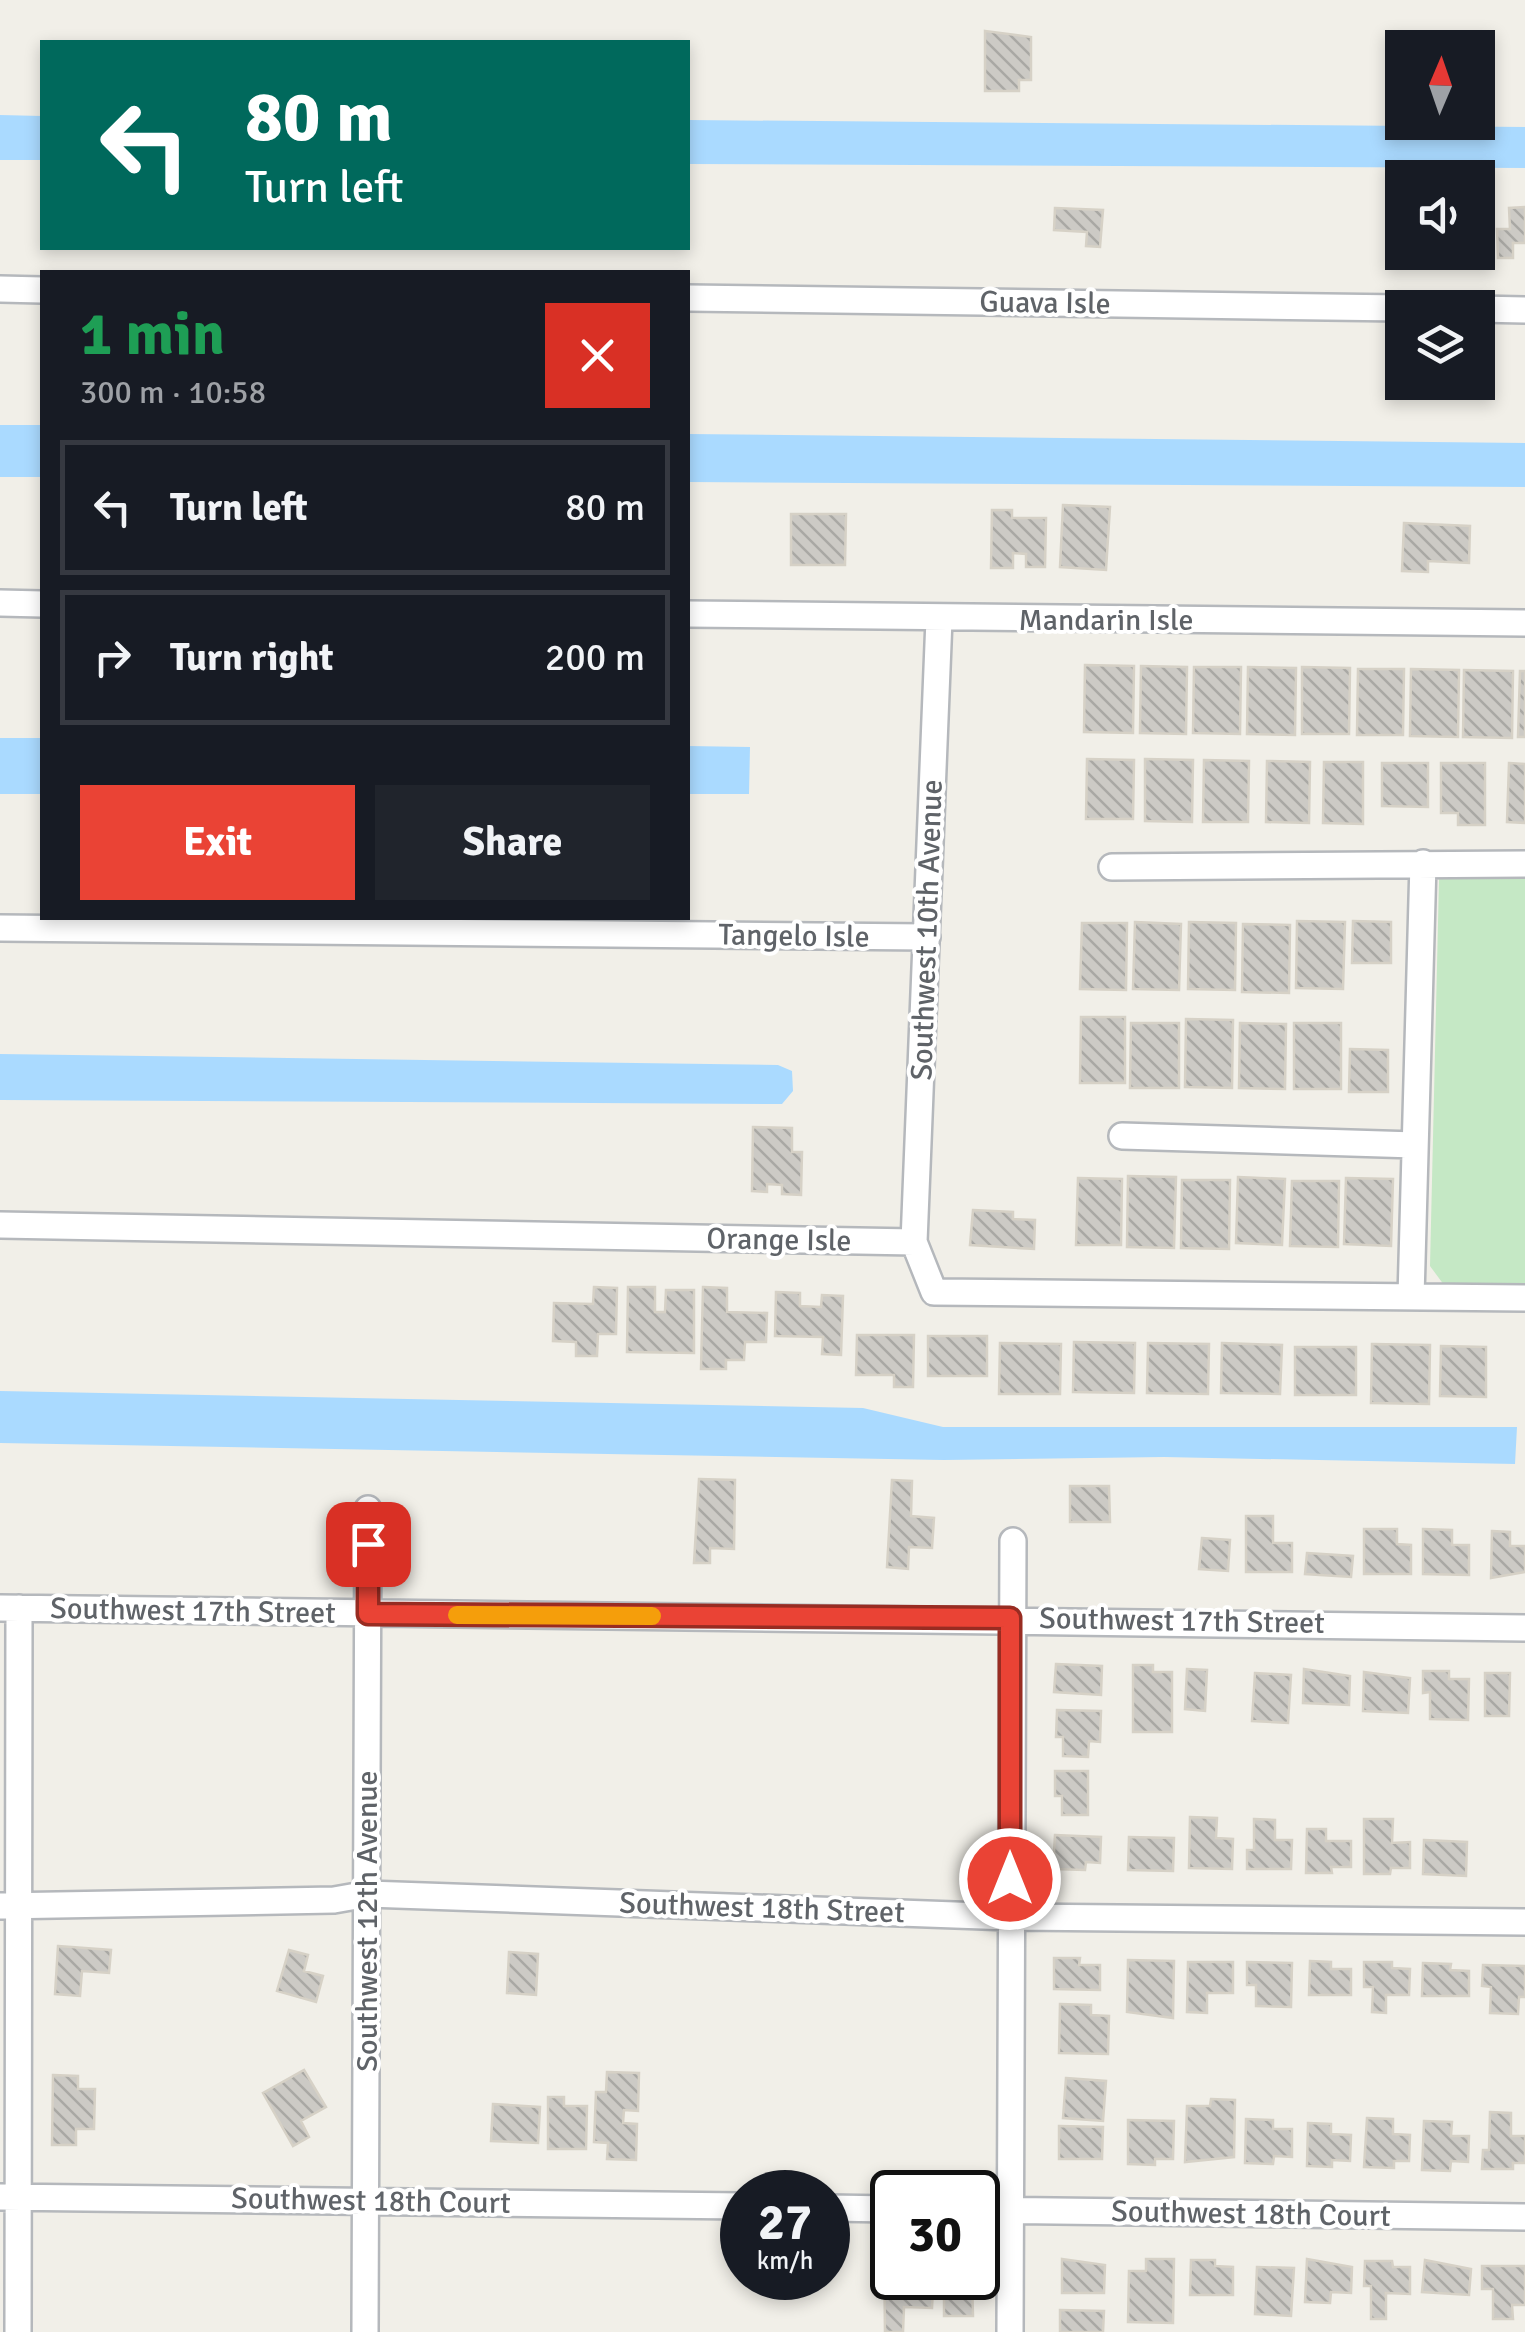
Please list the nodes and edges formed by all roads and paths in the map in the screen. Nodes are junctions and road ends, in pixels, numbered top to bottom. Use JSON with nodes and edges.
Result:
{"nodes":[{"id":1,"x":0,"y":289,"type":"edge"},
{"id":2,"x":40,"y":290,"type":"edge"},
{"id":3,"x":690,"y":298,"type":"edge"},
{"id":4,"x":1385,"y":308,"type":"edge"},
{"id":5,"x":1495,"y":309,"type":"edge"},
{"id":6,"x":1525,"y":310,"type":"edge"},
{"id":7,"x":0,"y":603,"type":"edge"},
{"id":8,"x":40,"y":604,"type":"edge"},
{"id":9,"x":690,"y":614,"type":"edge"},
{"id":10,"x":938,"y":618,"type":"junction"},
{"id":11,"x":1525,"y":623,"type":"edge"},
{"id":12,"x":1424,"y":863,"type":"junction"},
{"id":13,"x":1525,"y":864,"type":"edge"},
{"id":14,"x":1112,"y":867,"type":"dead end"},
{"id":15,"x":0,"y":928,"type":"edge"},
{"id":16,"x":927,"y":937,"type":"junction"},
{"id":17,"x":1122,"y":1136,"type":"dead end"},
{"id":18,"x":1415,"y":1145,"type":"junction"},
{"id":19,"x":0,"y":1224,"type":"edge"},
{"id":20,"x":914,"y":1242,"type":"junction"},
{"id":21,"x":1411,"y":1297,"type":"junction"},
{"id":22,"x":1525,"y":1298,"type":"edge"},
{"id":23,"x":368,"y":1509,"type":"dead end"},
{"id":24,"x":1013,"y":1541,"type":"dead end"},
{"id":25,"x":9,"y":1608,"type":"edge"},
{"id":26,"x":368,"y":1614,"type":"junction"},
{"id":27,"x":1010,"y":1618,"type":"junction"},
{"id":28,"x":1525,"y":1628,"type":"edge"},
{"id":29,"x":368,"y":1894,"type":"junction"},
{"id":30,"x":8,"y":1906,"type":"edge"},
{"id":31,"x":1010,"y":1916,"type":"junction"},
{"id":32,"x":1525,"y":1922,"type":"edge"},
{"id":33,"x":9,"y":2197,"type":"edge"},
{"id":34,"x":364,"y":2200,"type":"junction"},
{"id":35,"x":720,"y":2206,"type":"edge"},
{"id":36,"x":1000,"y":2210,"type":"edge"},
{"id":37,"x":1010,"y":2210,"type":"junction"},
{"id":38,"x":1525,"y":2217,"type":"edge"},
{"id":39,"x":18,"y":2332,"type":"edge"},
{"id":40,"x":365,"y":2332,"type":"edge"},
{"id":41,"x":1010,"y":2332,"type":"edge"}],
"edges":[{"from":1,"to":2,"type":"street"},
{"from":3,"to":4,"type":"street","name":"Guava Isle"},
{"from":5,"to":6,"type":"street"},
{"from":7,"to":8,"type":"street"},
{"from":9,"to":10,"type":"street","name":"Mandarin Isle"},
{"from":10,"to":11,"type":"street","name":"Mandarin Isle"},
{"from":10,"to":16,"type":"street","name":"Southwest 10th Avenue"},
{"from":12,"to":13,"type":"street"},
{"from":12,"to":14,"type":"street"},
{"from":12,"to":18,"type":"street"},
{"from":15,"to":16,"type":"street","name":"Tangelo Isle"},
{"from":16,"to":20,"type":"street","name":"Southwest 10th Avenue"},
{"from":17,"to":18,"type":"street"},
{"from":18,"to":21,"type":"street"},
{"from":19,"to":20,"type":"street","name":"Orange Isle"},
{"from":20,"to":21,"type":"street"},
{"from":21,"to":22,"type":"street"},
{"from":23,"to":26,"type":"street","name":"Southwest 12th Avenue"},
{"from":24,"to":27,"type":"street"},
{"from":25,"to":26,"type":"street","name":"Southwest 17th Street"},
{"from":25,"to":30,"type":"street"},
{"from":26,"to":27,"type":"street","name":"Southwest 17th Street"},
{"from":26,"to":29,"type":"street","name":"Southwest 12th Avenue"},
{"from":27,"to":28,"type":"street","name":"Southwest 17th Street"},
{"from":27,"to":31,"type":"street"},
{"from":29,"to":30,"type":"street","name":"Southwest 18th Street"},
{"from":29,"to":31,"type":"street","name":"Southwest 18th Street"},
{"from":29,"to":34,"type":"street","name":"Southwest 12th Avenue"},
{"from":30,"to":33,"type":"street"},
{"from":31,"to":32,"type":"street","name":"Southwest 18th Street"},
{"from":31,"to":37,"type":"street"},
{"from":33,"to":34,"type":"street","name":"Southwest 18th Court"},
{"from":33,"to":39,"type":"street"},
{"from":34,"to":35,"type":"street","name":"Southwest 18th Court"},
{"from":34,"to":40,"type":"street","name":"Southwest 12th Avenue"},
{"from":36,"to":37,"type":"street","name":"Southwest 18th Court"},
{"from":37,"to":38,"type":"street","name":"Southwest 18th Court"},
{"from":37,"to":41,"type":"street"}]}
